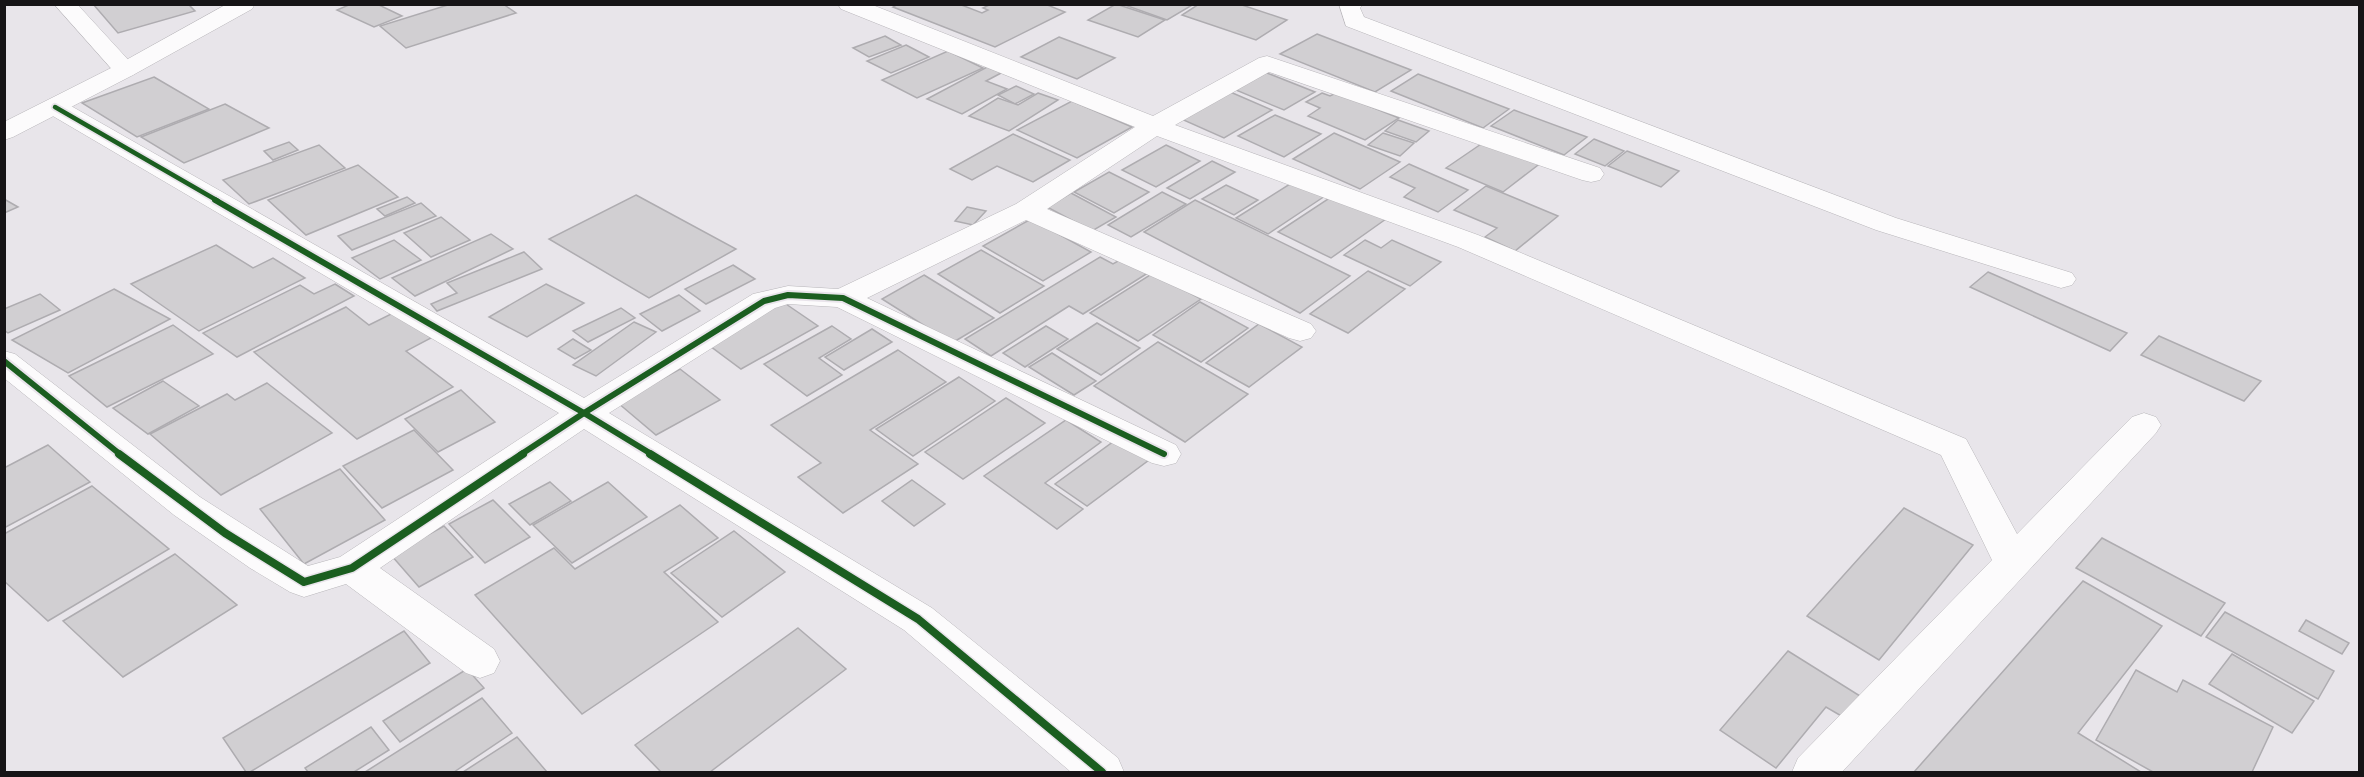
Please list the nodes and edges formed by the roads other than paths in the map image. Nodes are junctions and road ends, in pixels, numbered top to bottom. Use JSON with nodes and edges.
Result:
{"nodes":[{"id":1,"x":65,"y":4,"type":"edge"},
{"id":2,"x":244,"y":4,"type":"edge"},
{"id":3,"x":1352,"y":4,"type":"edge"},
{"id":4,"x":856,"y":5,"type":"edge"},
{"id":5,"x":125,"y":70,"type":"junction"},
{"id":6,"x":55,"y":107,"type":"junction"},
{"id":7,"x":1155,"y":126,"type":"junction"},
{"id":8,"x":4,"y":132,"type":"edge"},
{"id":9,"x":1591,"y":174,"type":"dead end"},
{"id":10,"x":1026,"y":210,"type":"junction"},
{"id":11,"x":2061,"y":279,"type":"dead end"},
{"id":12,"x":843,"y":298,"type":"junction"},
{"id":13,"x":1300,"y":331,"type":"dead end"},
{"id":14,"x":4,"y":361,"type":"edge"},
{"id":15,"x":584,"y":413,"type":"junction"},
{"id":16,"x":2144,"y":425,"type":"dead end"},
{"id":17,"x":1164,"y":454,"type":"dead end"},
{"id":18,"x":2013,"y":563,"type":"junction"},
{"id":19,"x":352,"y":568,"type":"junction"},
{"id":20,"x":480,"y":661,"type":"dead end"},
{"id":21,"x":1102,"y":772,"type":"edge"},
{"id":22,"x":1814,"y":772,"type":"edge"}],
"edges":[{"from":1,"to":5,"type":"street"},
{"from":2,"to":5,"type":"street"},
{"from":3,"to":11,"type":"street"},
{"from":4,"to":7,"type":"street"},
{"from":5,"to":6,"type":"street"},
{"from":6,"to":8,"type":"street"},
{"from":6,"to":15,"type":"street"},
{"from":7,"to":9,"type":"street"},
{"from":7,"to":10,"type":"street"},
{"from":7,"to":18,"type":"street"},
{"from":10,"to":12,"type":"street"},
{"from":10,"to":13,"type":"street"},
{"from":12,"to":15,"type":"street"},
{"from":12,"to":17,"type":"street"},
{"from":14,"to":19,"type":"street"},
{"from":15,"to":19,"type":"street"},
{"from":15,"to":21,"type":"street"},
{"from":16,"to":18,"type":"street"},
{"from":18,"to":22,"type":"street"},
{"from":19,"to":20,"type":"street"}]}
